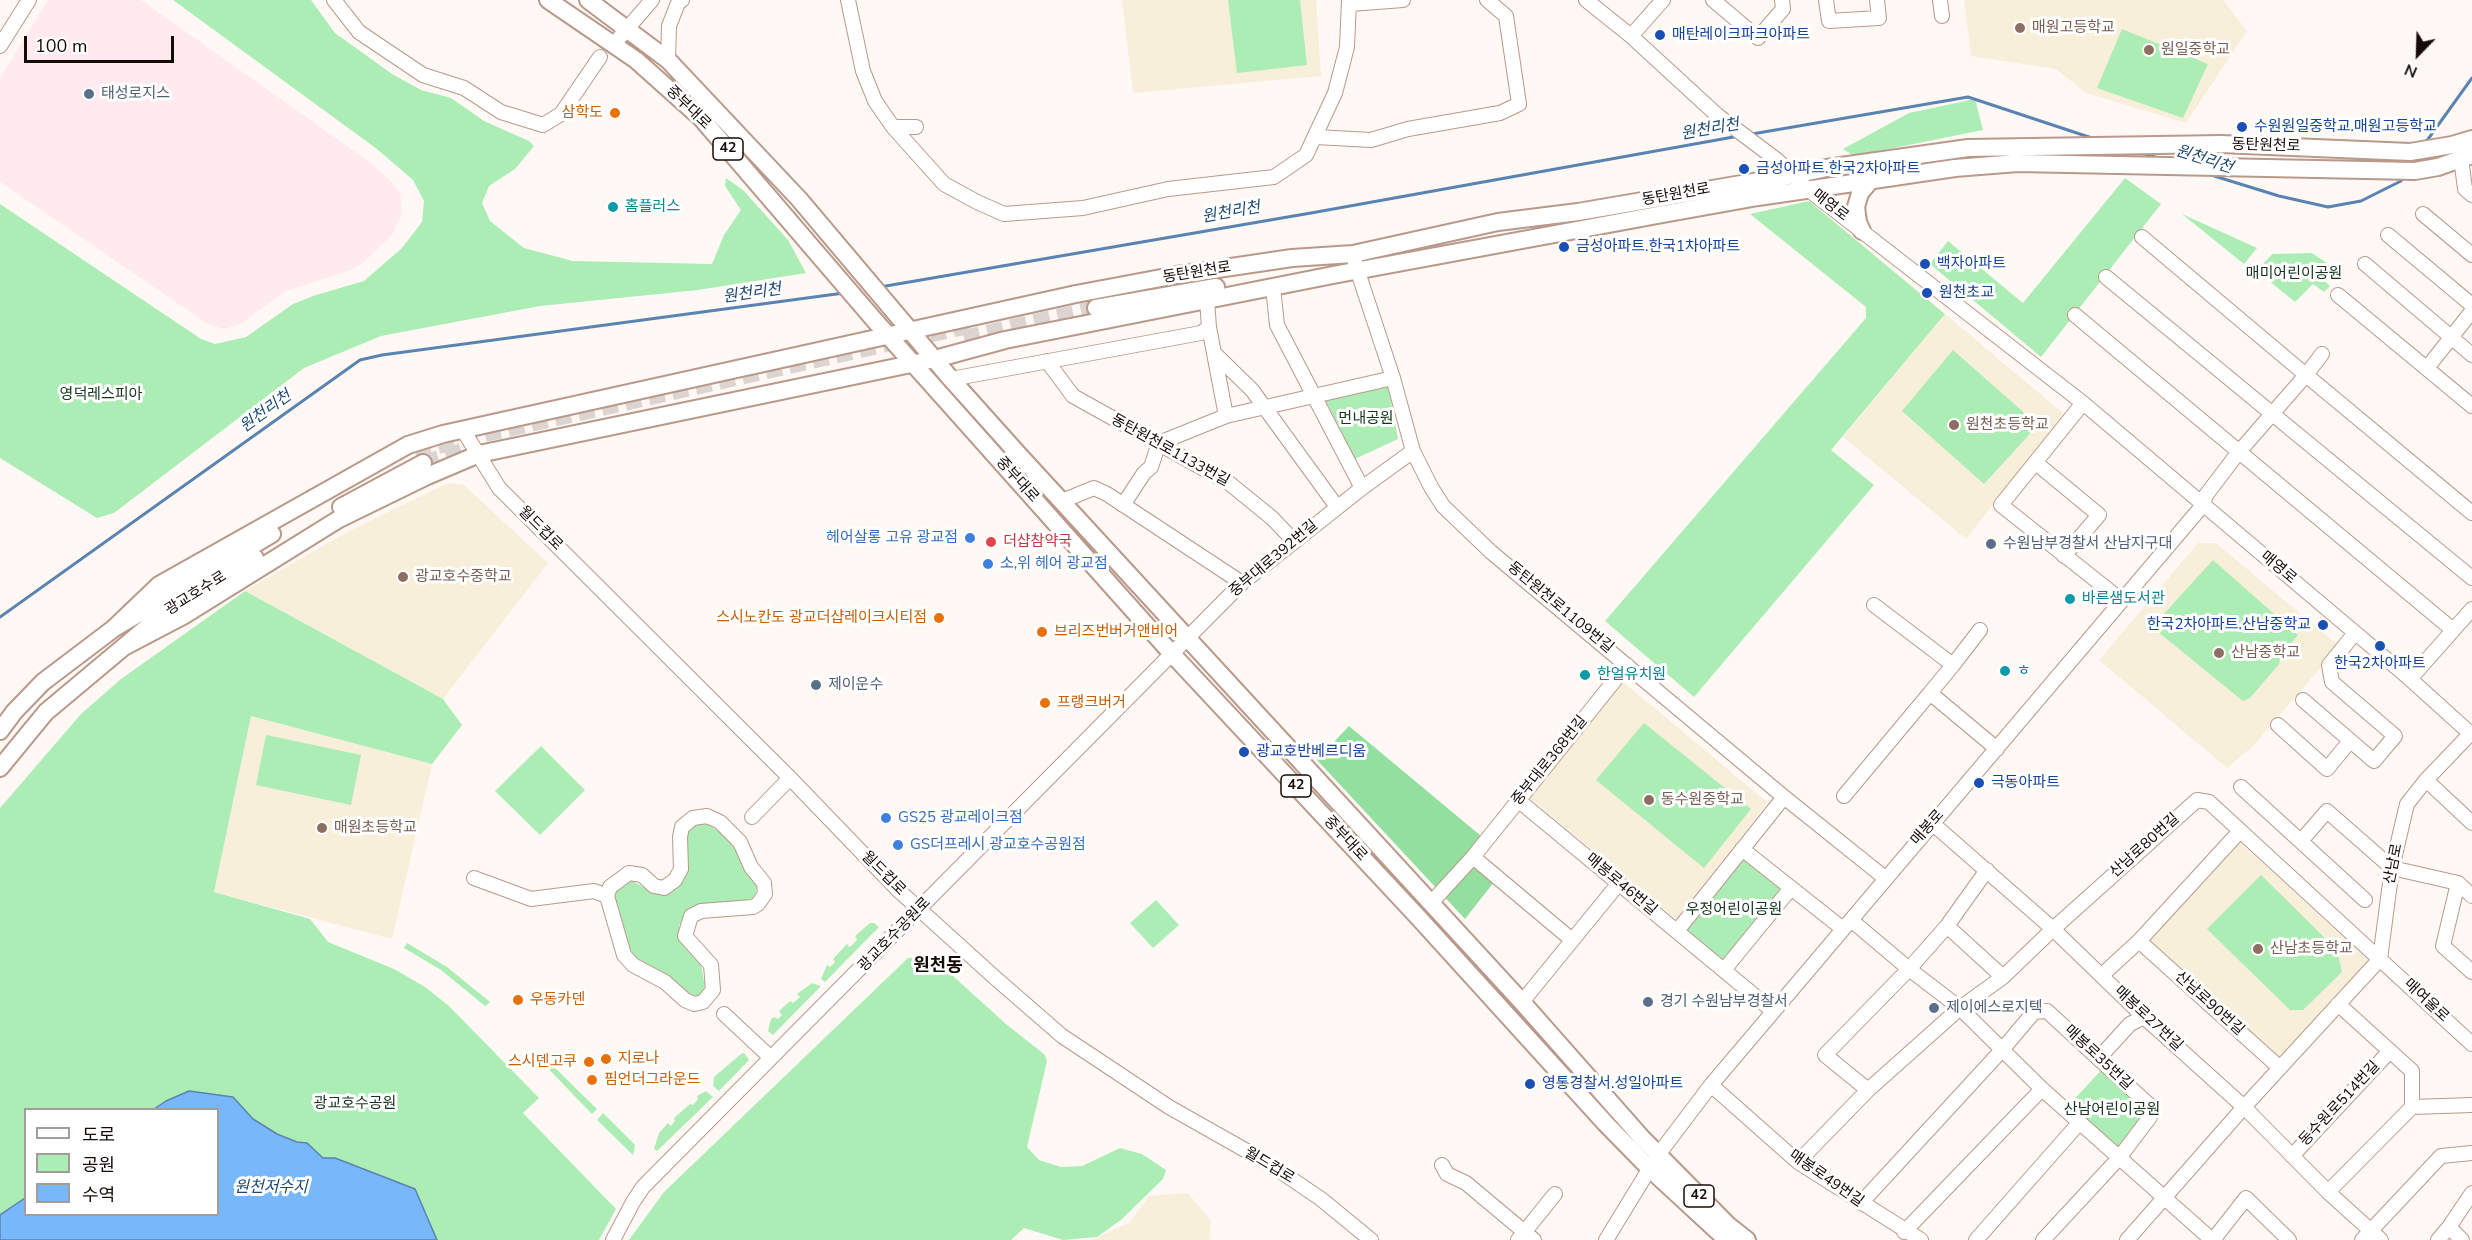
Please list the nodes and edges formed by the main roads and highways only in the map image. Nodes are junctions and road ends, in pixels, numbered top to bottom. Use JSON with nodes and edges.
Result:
{"nodes":[{"id":1,"x":549,"y":0,"type":"edge"},
{"id":2,"x":563,"y":0,"type":"edge"},
{"id":3,"x":588,"y":0,"type":"edge"},
{"id":4,"x":2463,"y":148,"type":"edge"},
{"id":5,"x":1871,"y":180,"type":"junction"},
{"id":6,"x":1862,"y":231,"type":"road end"},
{"id":7,"x":1353,"y":254,"type":"junction"},
{"id":8,"x":1356,"y":272,"type":"junction"},
{"id":9,"x":906,"y":325,"type":"junction"},
{"id":10,"x":887,"y":335,"type":"junction"},
{"id":11,"x":935,"y":359,"type":"junction"},
{"id":12,"x":914,"y":363,"type":"junction"},
{"id":13,"x":113,"y":629,"type":"junction"},
{"id":14,"x":124,"y":647,"type":"junction"},
{"id":15,"x":0,"y":731,"type":"edge"},
{"id":16,"x":0,"y":768,"type":"edge"},
{"id":17,"x":1620,"y":1113,"type":"junction"},
{"id":18,"x":1606,"y":1124,"type":"junction"},
{"id":19,"x":1654,"y":1162,"type":"junction"},
{"id":20,"x":1727,"y":1240,"type":"edge"},
{"id":21,"x":1747,"y":1240,"type":"edge"}],
"edges":[{"from":1,"to":10,"type":"main road","name":"중부대로","number":"42"},
{"from":2,"to":3,"type":"main road"},
{"from":3,"to":9,"type":"main road","name":"중부대로","number":"42"},
{"from":4,"to":5,"type":"main road","name":"동탄원천로"},
{"from":4,"to":7,"type":"main road","name":"동탄원천로"},
{"from":5,"to":6,"type":"main road"},
{"from":5,"to":8,"type":"main road","name":"동탄원천로"},
{"from":7,"to":8,"type":"main road"},
{"from":7,"to":9,"type":"main road","name":"동탄원천로"},
{"from":8,"to":11,"type":"main road","name":"동탄원천로"},
{"from":9,"to":10,"type":"main road","name":"동탄원천로"},
{"from":9,"to":11,"type":"main road","name":"중부대로","number":"42"},
{"from":10,"to":12,"type":"main road","name":"중부대로","number":"42"},
{"from":10,"to":13,"type":"main road","name":"동탄원천로"},
{"from":11,"to":12,"type":"main road","name":"동탄원천로"},
{"from":11,"to":17,"type":"main road","name":"중부대로","number":"42"},
{"from":12,"to":14,"type":"main road","name":"동탄원천로"},
{"from":12,"to":18,"type":"main road","name":"중부대로","number":"42"},
{"from":13,"to":14,"type":"main road","name":"광교호수로"},
{"from":13,"to":15,"type":"main road","name":"광교호수로"},
{"from":14,"to":16,"type":"main road","name":"광교호수로"},
{"from":17,"to":18,"type":"main road"},
{"from":17,"to":19,"type":"main road","name":"중부대로","number":"42"},
{"from":18,"to":19,"type":"main road","name":"중부대로","number":"42"},
{"from":19,"to":20,"type":"main road","name":"중부대로","number":"42"},
{"from":19,"to":21,"type":"main road","name":"중부대로","number":"42"}]}
